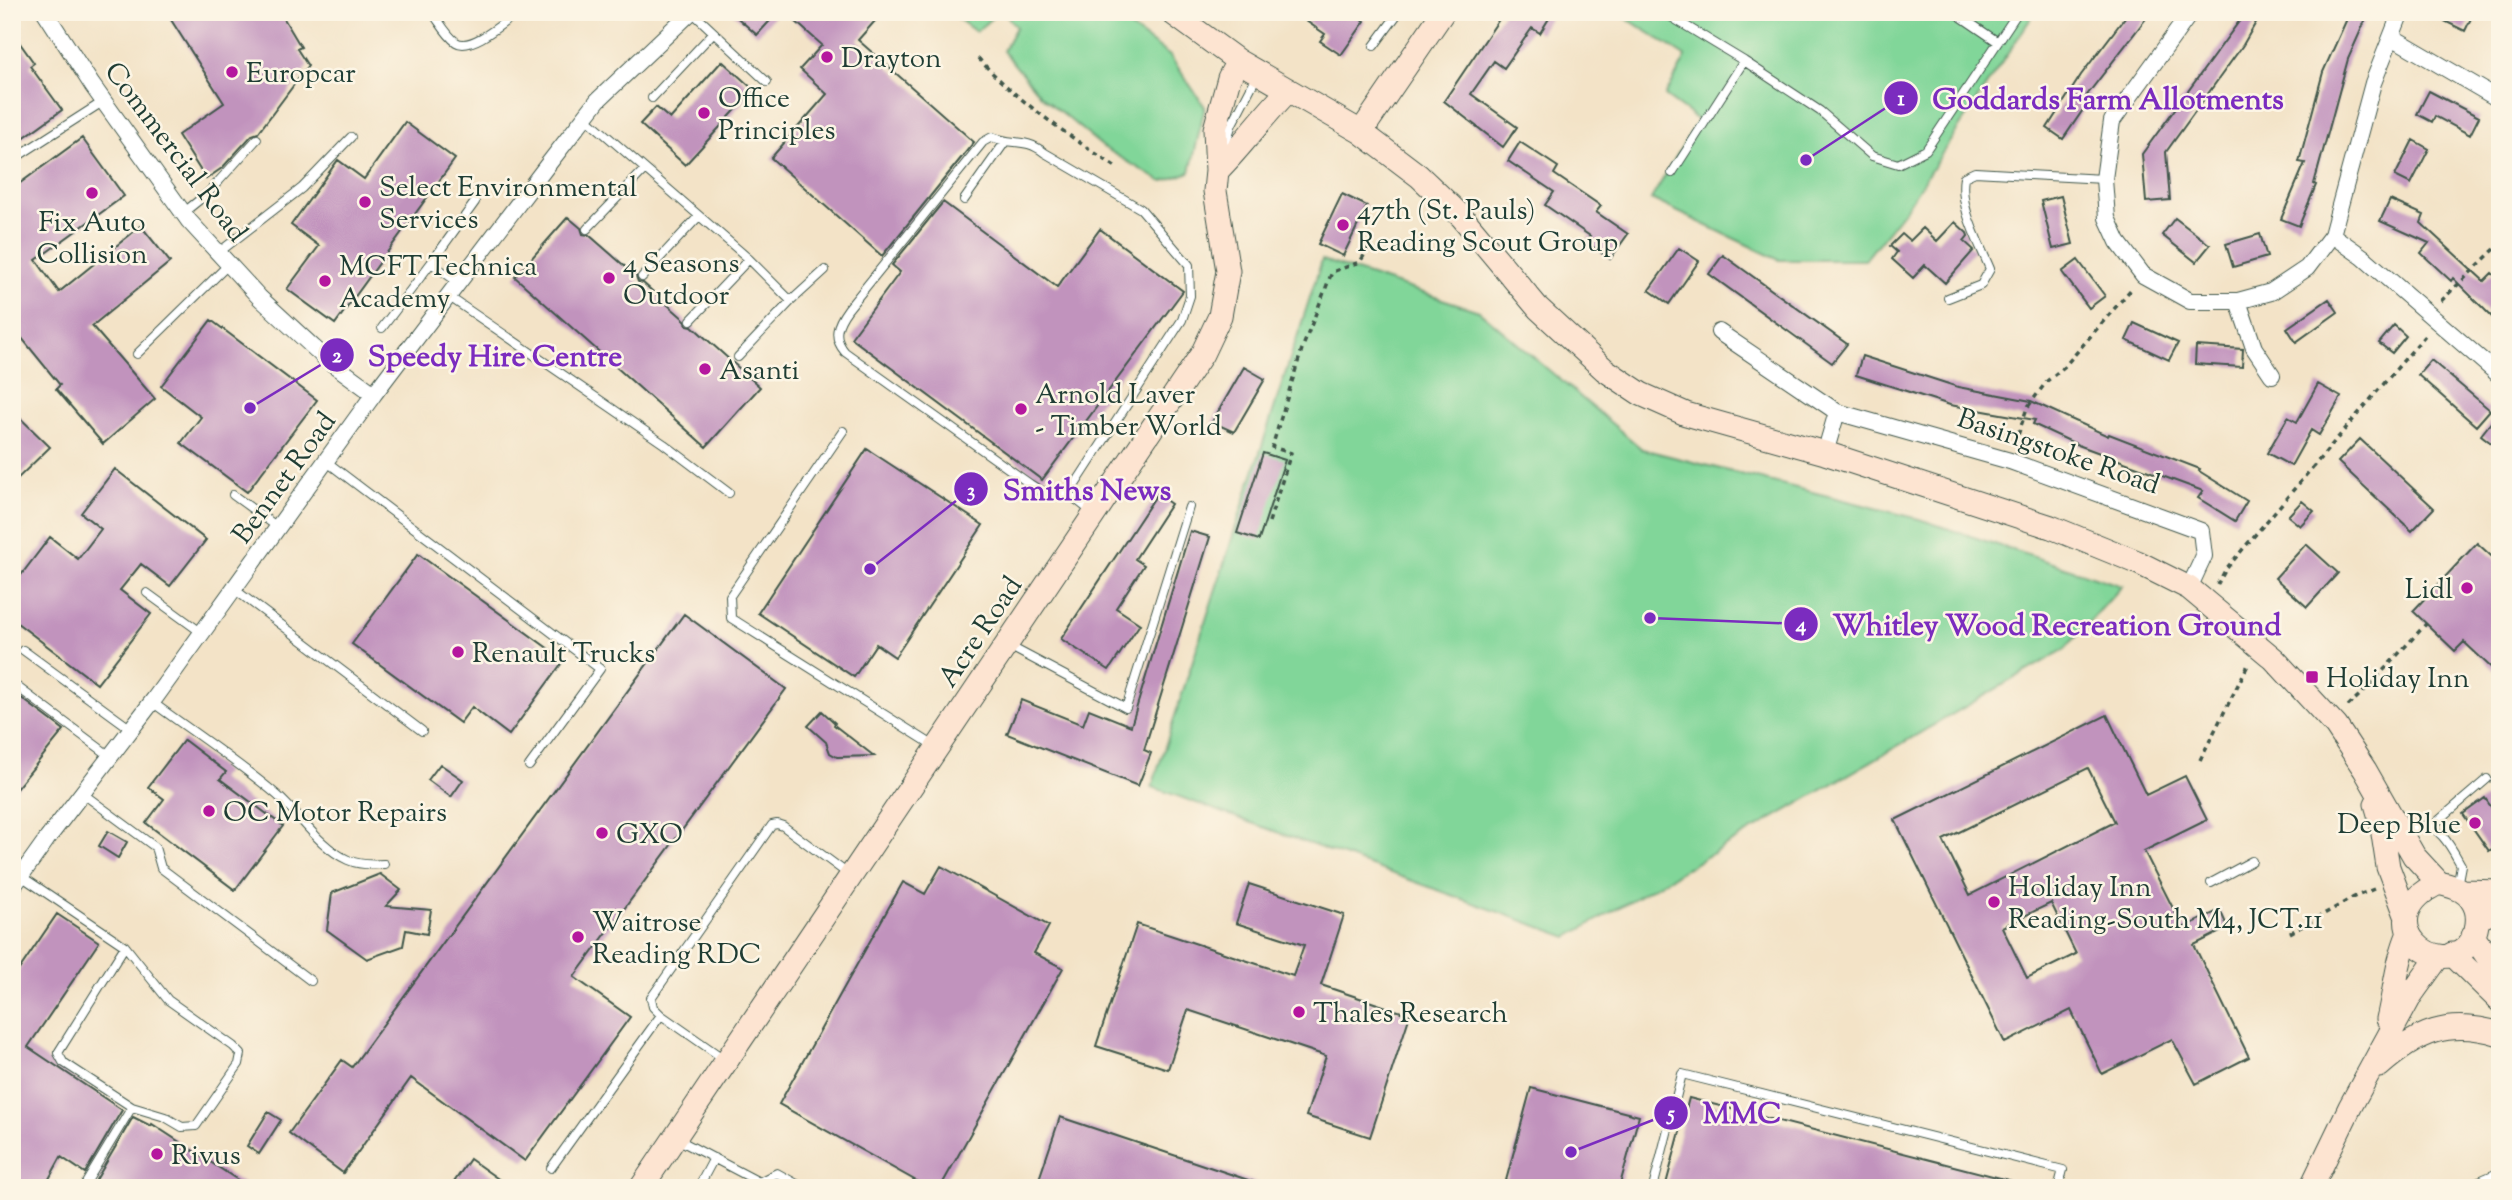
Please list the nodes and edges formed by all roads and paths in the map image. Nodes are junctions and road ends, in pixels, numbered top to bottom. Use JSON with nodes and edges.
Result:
{"nodes":[{"id":1,"x":44,"y":12,"type":"edge"},
{"id":2,"x":432,"y":12,"type":"edge"},
{"id":3,"x":518,"y":12,"type":"edge"},
{"id":4,"x":691,"y":12,"type":"edge"},
{"id":5,"x":1171,"y":12,"type":"edge"},
{"id":6,"x":1399,"y":12,"type":"edge"},
{"id":7,"x":1442,"y":12,"type":"edge"},
{"id":8,"x":1662,"y":12,"type":"edge"},
{"id":9,"x":1954,"y":12,"type":"edge"},
{"id":10,"x":2018,"y":12,"type":"edge"},
{"id":11,"x":2191,"y":12,"type":"edge"},
{"id":12,"x":2401,"y":12,"type":"edge"},
{"id":13,"x":713,"y":33,"type":"junction"},
{"id":14,"x":2392,"y":37,"type":"junction"},
{"id":15,"x":1998,"y":42,"type":"junction"},
{"id":16,"x":1374,"y":46,"type":"dead end"},
{"id":17,"x":978,"y":58,"type":"dead end"},
{"id":18,"x":1238,"y":61,"type":"junction"},
{"id":19,"x":1744,"y":61,"type":"junction"},
{"id":20,"x":1258,"y":73,"type":"junction"},
{"id":21,"x":766,"y":82,"type":"dead end"},
{"id":22,"x":1288,"y":91,"type":"junction"},
{"id":23,"x":652,"y":98,"type":"dead end"},
{"id":24,"x":2500,"y":100,"type":"edge"},
{"id":25,"x":104,"y":101,"type":"junction"},
{"id":26,"x":585,"y":117,"type":"junction"},
{"id":27,"x":1361,"y":132,"type":"junction"},
{"id":28,"x":351,"y":136,"type":"dead end"},
{"id":29,"x":257,"y":139,"type":"dead end"},
{"id":30,"x":1005,"y":142,"type":"junction"},
{"id":31,"x":12,"y":160,"type":"edge"},
{"id":32,"x":1116,"y":167,"type":"dead end"},
{"id":33,"x":645,"y":169,"type":"junction"},
{"id":34,"x":1217,"y":171,"type":"junction"},
{"id":35,"x":1672,"y":173,"type":"dead end"},
{"id":36,"x":2104,"y":179,"type":"junction"},
{"id":37,"x":964,"y":200,"type":"dead end"},
{"id":38,"x":475,"y":202,"type":"dead end"},
{"id":39,"x":183,"y":213,"type":"junction"},
{"id":40,"x":699,"y":216,"type":"junction"},
{"id":41,"x":587,"y":229,"type":"dead end"},
{"id":42,"x":1377,"y":234,"type":"dead end"},
{"id":43,"x":2332,"y":234,"type":"junction"},
{"id":44,"x":2500,"y":244,"type":"edge"},
{"id":45,"x":223,"y":258,"type":"junction"},
{"id":46,"x":749,"y":259,"type":"junction"},
{"id":47,"x":431,"y":262,"type":"junction"},
{"id":48,"x":825,"y":271,"type":"dead end"},
{"id":49,"x":2143,"y":275,"type":"junction"},
{"id":50,"x":642,"y":277,"type":"dead end"},
{"id":51,"x":459,"y":283,"type":"junction"},
{"id":52,"x":448,"y":296,"type":"junction"},
{"id":53,"x":1948,"y":298,"type":"dead end"},
{"id":54,"x":791,"y":301,"type":"junction"},
{"id":55,"x":2238,"y":301,"type":"junction"},
{"id":56,"x":2434,"y":317,"type":"junction"},
{"id":57,"x":691,"y":320,"type":"dead end"},
{"id":58,"x":382,"y":328,"type":"dead end"},
{"id":59,"x":1719,"y":332,"type":"dead end"},
{"id":60,"x":137,"y":354,"type":"dead end"},
{"id":61,"x":738,"y":357,"type":"dead end"},
{"id":62,"x":2272,"y":375,"type":"dead end"},
{"id":63,"x":2500,"y":376,"type":"edge"},
{"id":64,"x":374,"y":394,"type":"junction"},
{"id":65,"x":1838,"y":412,"type":"junction"},
{"id":66,"x":843,"y":431,"type":"dead end"},
{"id":67,"x":1825,"y":453,"type":"junction"},
{"id":68,"x":2010,"y":461,"type":"junction"},
{"id":69,"x":327,"y":462,"type":"junction"},
{"id":70,"x":729,"y":492,"type":"dead end"},
{"id":71,"x":1069,"y":494,"type":"junction"},
{"id":72,"x":233,"y":495,"type":"dead end"},
{"id":73,"x":1189,"y":508,"type":"dead end"},
{"id":74,"x":1094,"y":514,"type":"junction"},
{"id":75,"x":1269,"y":522,"type":"dead end"},
{"id":76,"x":279,"y":528,"type":"junction"},
{"id":77,"x":2189,"y":588,"type":"junction"},
{"id":78,"x":234,"y":589,"type":"junction"},
{"id":79,"x":147,"y":593,"type":"dead end"},
{"id":80,"x":2207,"y":602,"type":"junction"},
{"id":81,"x":2426,"y":624,"type":"dead end"},
{"id":82,"x":202,"y":633,"type":"junction"},
{"id":83,"x":1006,"y":644,"type":"junction"},
{"id":84,"x":23,"y":650,"type":"dead end"},
{"id":85,"x":2240,"y":657,"type":"dead end"},
{"id":86,"x":12,"y":683,"type":"edge"},
{"id":87,"x":152,"y":702,"type":"junction"},
{"id":88,"x":2348,"y":706,"type":"dead end"},
{"id":89,"x":131,"y":729,"type":"junction"},
{"id":90,"x":422,"y":731,"type":"dead end"},
{"id":91,"x":936,"y":747,"type":"junction"},
{"id":92,"x":110,"y":756,"type":"junction"},
{"id":93,"x":2200,"y":760,"type":"dead end"},
{"id":94,"x":529,"y":766,"type":"dead end"},
{"id":95,"x":2365,"y":770,"type":"junction"},
{"id":96,"x":2487,"y":779,"type":"dead end"},
{"id":97,"x":82,"y":793,"type":"junction"},
{"id":98,"x":2431,"y":827,"type":"junction"},
{"id":99,"x":2401,"y":834,"type":"junction"},
{"id":100,"x":2252,"y":861,"type":"dead end"},
{"id":101,"x":384,"y":864,"type":"dead end"},
{"id":102,"x":850,"y":876,"type":"junction"},
{"id":103,"x":15,"y":883,"type":"edge"},
{"id":104,"x":2211,"y":883,"type":"dead end"},
{"id":105,"x":2378,"y":887,"type":"dead end"},
{"id":106,"x":2453,"y":887,"type":"junction"},
{"id":107,"x":2500,"y":892,"type":"edge"},
{"id":108,"x":2500,"y":910,"type":"edge"},
{"id":109,"x":2407,"y":924,"type":"junction"},
{"id":110,"x":2476,"y":927,"type":"junction"},
{"id":111,"x":2290,"y":933,"type":"dead end"},
{"id":112,"x":125,"y":946,"type":"junction"},
{"id":113,"x":2446,"y":955,"type":"junction"},
{"id":114,"x":2500,"y":975,"type":"edge"},
{"id":115,"x":311,"y":981,"type":"dead end"},
{"id":116,"x":2500,"y":1001,"type":"edge"},
{"id":117,"x":662,"y":1015,"type":"junction"},
{"id":118,"x":2500,"y":1034,"type":"edge"},
{"id":119,"x":726,"y":1060,"type":"junction"},
{"id":120,"x":2374,"y":1066,"type":"junction"},
{"id":121,"x":132,"y":1107,"type":"junction"},
{"id":122,"x":674,"y":1138,"type":"junction"},
{"id":123,"x":714,"y":1158,"type":"junction"},
{"id":124,"x":551,"y":1168,"type":"dead end"},
{"id":125,"x":2500,"y":1172,"type":"edge"},
{"id":126,"x":83,"y":1188,"type":"edge"},
{"id":127,"x":641,"y":1188,"type":"edge"},
{"id":128,"x":698,"y":1188,"type":"edge"},
{"id":129,"x":804,"y":1188,"type":"edge"},
{"id":130,"x":1653,"y":1188,"type":"edge"},
{"id":131,"x":2058,"y":1188,"type":"edge"},
{"id":132,"x":2311,"y":1188,"type":"edge"},
{"id":133,"x":2463,"y":1188,"type":"edge"}],
"edges":[{"from":1,"to":25,"type":"street","name":"Commercial Road"},
{"from":2,"to":3,"type":"lane"},
{"from":4,"to":13,"type":"lane"},
{"from":4,"to":26,"type":"street","name":"Bennet Road"},
{"from":5,"to":18,"type":"street"},
{"from":6,"to":16,"type":"lane"},
{"from":7,"to":27,"type":"street"},
{"from":8,"to":19,"type":"lane"},
{"from":9,"to":15,"type":"lane"},
{"from":10,"to":15,"type":"lane"},
{"from":11,"to":36,"type":"street"},
{"from":12,"to":14,"type":"street"},
{"from":13,"to":21,"type":"lane"},
{"from":13,"to":23,"type":"lane"},
{"from":14,"to":24,"type":"street"},
{"from":14,"to":43,"type":"street"},
{"from":15,"to":19,"type":"lane"},
{"from":17,"to":32,"type":"path"},
{"from":18,"to":20,"type":"street"},
{"from":18,"to":34,"type":"street"},
{"from":19,"to":35,"type":"lane"},
{"from":20,"to":22,"type":"street"},
{"from":20,"to":34,"type":"lane","name":"Acre Road"},
{"from":22,"to":27,"type":"street"},
{"from":22,"to":34,"type":"street"},
{"from":25,"to":31,"type":"lane"},
{"from":25,"to":39,"type":"street","name":"Commercial Road"},
{"from":26,"to":33,"type":"lane"},
{"from":26,"to":51,"type":"street","name":"Bennet Road"},
{"from":27,"to":67,"type":"street"},
{"from":28,"to":45,"type":"lane"},
{"from":29,"to":39,"type":"lane"},
{"from":30,"to":37,"type":"lane"},
{"from":30,"to":71,"type":"lane"},
{"from":30,"to":71,"type":"lane"},
{"from":33,"to":40,"type":"lane"},
{"from":33,"to":41,"type":"lane"},
{"from":34,"to":74,"type":"street","name":"Acre Road"},
{"from":36,"to":49,"type":"street"},
{"from":36,"to":53,"type":"lane"},
{"from":38,"to":47,"type":"lane"},
{"from":39,"to":45,"type":"street","name":"Commercial Road"},
{"from":40,"to":46,"type":"lane"},
{"from":40,"to":50,"type":"lane"},
{"from":42,"to":75,"type":"path"},
{"from":43,"to":55,"type":"street"},
{"from":43,"to":56,"type":"street"},
{"from":44,"to":56,"type":"path"},
{"from":45,"to":60,"type":"lane"},
{"from":45,"to":64,"type":"street","name":"Commercial Road"},
{"from":46,"to":54,"type":"lane"},
{"from":46,"to":57,"type":"lane"},
{"from":47,"to":51,"type":"lane"},
{"from":47,"to":58,"type":"lane"},
{"from":48,"to":54,"type":"lane"},
{"from":49,"to":55,"type":"street"},
{"from":49,"to":68,"type":"path"},
{"from":51,"to":52,"type":"street","name":"Bennet Road"},
{"from":52,"to":64,"type":"street","name":"Bennet Road"},
{"from":52,"to":70,"type":"lane"},
{"from":54,"to":61,"type":"lane"},
{"from":55,"to":62,"type":"street"},
{"from":56,"to":63,"type":"street"},
{"from":56,"to":80,"type":"path"},
{"from":59,"to":65,"type":"street","name":"Basingstoke Road"},
{"from":64,"to":69,"type":"street","name":"Bennet Road"},
{"from":65,"to":67,"type":"street"},
{"from":65,"to":68,"type":"street","name":"Basingstoke Road"},
{"from":66,"to":91,"type":"lane"},
{"from":67,"to":77,"type":"street"},
{"from":68,"to":77,"type":"street","name":"Basingstoke Road"},
{"from":69,"to":76,"type":"street","name":"Bennet Road"},
{"from":69,"to":94,"type":"lane"},
{"from":71,"to":74,"type":"lane"},
{"from":72,"to":76,"type":"lane"},
{"from":73,"to":83,"type":"lane"},
{"from":74,"to":83,"type":"street","name":"Acre Road"},
{"from":76,"to":78,"type":"street","name":"Bennet Road"},
{"from":77,"to":80,"type":"street"},
{"from":78,"to":82,"type":"street","name":"Bennet Road"},
{"from":78,"to":90,"type":"lane"},
{"from":79,"to":82,"type":"lane"},
{"from":80,"to":95,"type":"street"},
{"from":81,"to":88,"type":"path"},
{"from":82,"to":87,"type":"street","name":"Bennet Road"},
{"from":83,"to":91,"type":"street","name":"Acre Road"},
{"from":84,"to":89,"type":"lane"},
{"from":85,"to":93,"type":"path"},
{"from":86,"to":92,"type":"lane"},
{"from":87,"to":89,"type":"street","name":"Bennet Road"},
{"from":87,"to":101,"type":"lane"},
{"from":89,"to":92,"type":"street","name":"Bennet Road"},
{"from":91,"to":102,"type":"street","name":"Acre Road"},
{"from":92,"to":97,"type":"street","name":"Bennet Road"},
{"from":95,"to":99,"type":"street"},
{"from":95,"to":109,"type":"street"},
{"from":96,"to":98,"type":"lane"},
{"from":97,"to":103,"type":"street","name":"Bennet Road"},
{"from":97,"to":115,"type":"lane"},
{"from":98,"to":99,"type":"lane"},
{"from":98,"to":106,"type":"lane"},
{"from":99,"to":106,"type":"street"},
{"from":100,"to":104,"type":"lane"},
{"from":102,"to":117,"type":"lane"},
{"from":102,"to":119,"type":"street","name":"Acre Road"},
{"from":103,"to":112,"type":"lane"},
{"from":105,"to":111,"type":"path"},
{"from":106,"to":107,"type":"street"},
{"from":106,"to":109,"type":"street"},
{"from":106,"to":110,"type":"street"},
{"from":108,"to":110,"type":"street"},
{"from":109,"to":113,"type":"street"},
{"from":109,"to":120,"type":"street"},
{"from":110,"to":113,"type":"street"},
{"from":110,"to":114,"type":"street"},
{"from":112,"to":121,"type":"lane"},
{"from":112,"to":121,"type":"lane"},
{"from":113,"to":116,"type":"street"},
{"from":113,"to":120,"type":"street"},
{"from":117,"to":119,"type":"lane"},
{"from":117,"to":124,"type":"lane"},
{"from":118,"to":120,"type":"street"},
{"from":119,"to":122,"type":"street","name":"Acre Road"},
{"from":120,"to":132,"type":"street"},
{"from":121,"to":126,"type":"lane"},
{"from":122,"to":123,"type":"lane"},
{"from":122,"to":127,"type":"street","name":"Acre Road"},
{"from":123,"to":128,"type":"lane"},
{"from":123,"to":129,"type":"lane"},
{"from":125,"to":133,"type":"lane"},
{"from":130,"to":131,"type":"lane"}]}
